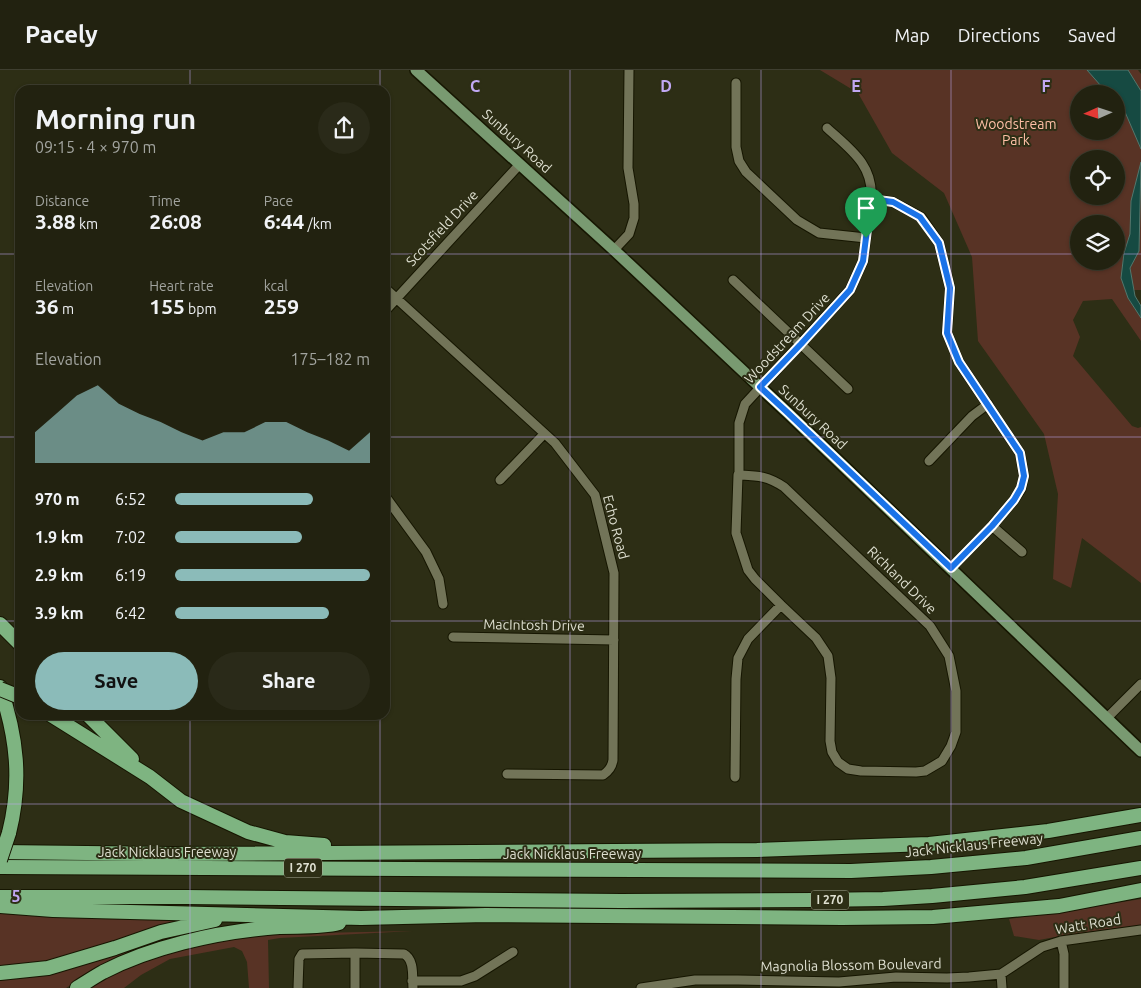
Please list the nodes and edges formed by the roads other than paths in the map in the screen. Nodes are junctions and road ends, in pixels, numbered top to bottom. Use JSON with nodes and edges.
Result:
{"nodes":[{"id":1,"x":416,"y":70,"type":"edge"},
{"id":2,"x":629,"y":70,"type":"edge"},
{"id":3,"x":736,"y":82,"type":"dead end"},
{"id":4,"x":827,"y":128,"type":"dead end"},
{"id":5,"x":520,"y":164,"type":"junction"},
{"id":6,"x":871,"y":199,"type":"junction"},
{"id":7,"x":866,"y":238,"type":"junction"},
{"id":8,"x":614,"y":250,"type":"junction"},
{"id":9,"x":733,"y":280,"type":"dead end"},
{"id":10,"x":390,"y":293,"type":"edge"},
{"id":11,"x":396,"y":298,"type":"junction"},
{"id":12,"x":390,"y":305,"type":"edge"},
{"id":13,"x":801,"y":344,"type":"junction"},
{"id":14,"x":760,"y":387,"type":"junction"},
{"id":15,"x":848,"y":389,"type":"dead end"},
{"id":16,"x":988,"y":404,"type":"junction"},
{"id":17,"x":544,"y":434,"type":"junction"},
{"id":18,"x":929,"y":461,"type":"dead end"},
{"id":19,"x":739,"y":475,"type":"junction"},
{"id":20,"x":500,"y":480,"type":"dead end"},
{"id":21,"x":390,"y":503,"type":"edge"},
{"id":22,"x":992,"y":526,"type":"junction"},
{"id":23,"x":1022,"y":552,"type":"dead end"},
{"id":24,"x":951,"y":568,"type":"junction"},
{"id":25,"x":442,"y":604,"type":"dead end"},
{"id":26,"x":781,"y":605,"type":"junction"},
{"id":27,"x":0,"y":624,"type":"edge"},
{"id":28,"x":453,"y":638,"type":"dead end"},
{"id":29,"x":15,"y":639,"type":"edge"},
{"id":30,"x":614,"y":640,"type":"junction"},
{"id":31,"x":1141,"y":684,"type":"edge"},
{"id":32,"x":0,"y":688,"type":"edge"},
{"id":33,"x":15,"y":695,"type":"edge"},
{"id":34,"x":1107,"y":718,"type":"junction"},
{"id":35,"x":60,"y":720,"type":"edge"},
{"id":36,"x":93,"y":720,"type":"edge"},
{"id":37,"x":1141,"y":751,"type":"edge"},
{"id":38,"x":838,"y":762,"type":"joint"},
{"id":39,"x":506,"y":774,"type":"dead end"},
{"id":40,"x":735,"y":777,"type":"dead end"},
{"id":41,"x":150,"y":778,"type":"junction"},
{"id":42,"x":1141,"y":815,"type":"edge"},
{"id":43,"x":1141,"y":838,"type":"edge"},
{"id":44,"x":0,"y":852,"type":"edge"},
{"id":45,"x":487,"y":852,"type":"junction"},
{"id":46,"x":0,"y":860,"type":"edge"},
{"id":47,"x":0,"y":867,"type":"edge"},
{"id":48,"x":1141,"y":868,"type":"edge"},
{"id":49,"x":1141,"y":890,"type":"edge"},
{"id":50,"x":0,"y":897,"type":"edge"},
{"id":51,"x":0,"y":906,"type":"edge"},
{"id":52,"x":263,"y":915,"type":"junction"},
{"id":53,"x":361,"y":918,"type":"junction"},
{"id":54,"x":1141,"y":930,"type":"edge"},
{"id":55,"x":1061,"y":940,"type":"junction"},
{"id":56,"x":513,"y":952,"type":"dead end"},
{"id":57,"x":356,"y":953,"type":"junction"},
{"id":58,"x":0,"y":973,"type":"edge"},
{"id":59,"x":1001,"y":974,"type":"junction"},
{"id":60,"x":938,"y":978,"type":"junction"},
{"id":61,"x":413,"y":984,"type":"edge"},
{"id":62,"x":751,"y":984,"type":"edge"},
{"id":63,"x":839,"y":985,"type":"edge"},
{"id":64,"x":77,"y":988,"type":"edge"},
{"id":65,"x":298,"y":988,"type":"edge"},
{"id":66,"x":355,"y":988,"type":"edge"},
{"id":67,"x":641,"y":988,"type":"edge"},
{"id":68,"x":938,"y":988,"type":"edge"},
{"id":69,"x":1002,"y":988,"type":"edge"},
{"id":70,"x":1064,"y":988,"type":"edge"}],
"edges":[{"from":1,"to":5,"type":"main road","name":"Sunbury Road"},
{"from":2,"to":8,"type":"street"},
{"from":3,"to":7,"type":"street"},
{"from":4,"to":6,"type":"street","name":"Woodstream Drive"},
{"from":5,"to":8,"type":"main road","name":"Sunbury Road"},
{"from":5,"to":11,"type":"street","name":"Scotsfield Drive"},
{"from":6,"to":7,"type":"street","name":"Woodstream Drive"},
{"from":6,"to":16,"type":"street"},
{"from":7,"to":13,"type":"street","name":"Woodstream Drive"},
{"from":8,"to":14,"type":"main road","name":"Sunbury Road"},
{"from":9,"to":13,"type":"street"},
{"from":10,"to":11,"type":"street","name":"Echo Road"},
{"from":11,"to":12,"type":"street","name":"Scotsfield Drive"},
{"from":11,"to":17,"type":"street","name":"Echo Road"},
{"from":13,"to":14,"type":"street","name":"Woodstream Drive"},
{"from":13,"to":15,"type":"street"},
{"from":14,"to":19,"type":"street","name":"Woodstream Drive"},
{"from":14,"to":24,"type":"main road","name":"Sunbury Road"},
{"from":16,"to":18,"type":"street"},
{"from":16,"to":22,"type":"street"},
{"from":17,"to":20,"type":"street"},
{"from":17,"to":30,"type":"street","name":"Echo Road"},
{"from":19,"to":26,"type":"street","name":"Woodstream Drive"},
{"from":19,"to":38,"type":"street","name":"Richland Drive"},
{"from":21,"to":25,"type":"street"},
{"from":22,"to":23,"type":"street"},
{"from":22,"to":24,"type":"street"},
{"from":24,"to":34,"type":"main road","name":"Sunbury Road"},
{"from":26,"to":38,"type":"street","name":"Woodstream Drive"},
{"from":26,"to":40,"type":"street"},
{"from":27,"to":29,"type":"highway"},
{"from":28,"to":30,"type":"street","name":"MacIntosh Drive"},
{"from":30,"to":39,"type":"street","name":"Echo Road"},
{"from":31,"to":34,"type":"street"},
{"from":32,"to":33,"type":"highway","bridge":true},
{"from":32,"to":46,"type":"highway","bridge":true},
{"from":34,"to":37,"type":"main road","name":"Sunbury Road"},
{"from":35,"to":41,"type":"highway"},
{"from":36,"to":41,"type":"highway"},
{"from":41,"to":45,"type":"highway"},
{"from":42,"to":45,"type":"highway"},
{"from":43,"to":47,"type":"highway","name":"Jack Nicklaus Freeway","number":"I 270"},
{"from":44,"to":45,"type":"highway"},
{"from":48,"to":50,"type":"highway","number":"I 270"},
{"from":49,"to":53,"type":"highway"},
{"from":51,"to":52,"type":"highway"},
{"from":52,"to":53,"type":"highway"},
{"from":52,"to":58,"type":"highway"},
{"from":53,"to":64,"type":"highway"},
{"from":54,"to":55,"type":"street","name":"Watt Road"},
{"from":55,"to":59,"type":"street","name":"Watt Road"},
{"from":55,"to":70,"type":"street"},
{"from":56,"to":61,"type":"street"},
{"from":57,"to":61,"type":"street"},
{"from":57,"to":65,"type":"street"},
{"from":57,"to":66,"type":"street"},
{"from":59,"to":60,"type":"street","name":"Magnolia Blossom Boulevard"},
{"from":59,"to":69,"type":"street"},
{"from":60,"to":63,"type":"street","name":"Magnolia Blossom Boulevard"},
{"from":60,"to":68,"type":"street"},
{"from":62,"to":63,"type":"street","name":"Magnolia Blossom Boulevard"},
{"from":62,"to":67,"type":"street","name":"Magnolia Blossom Boulevard"}]}
